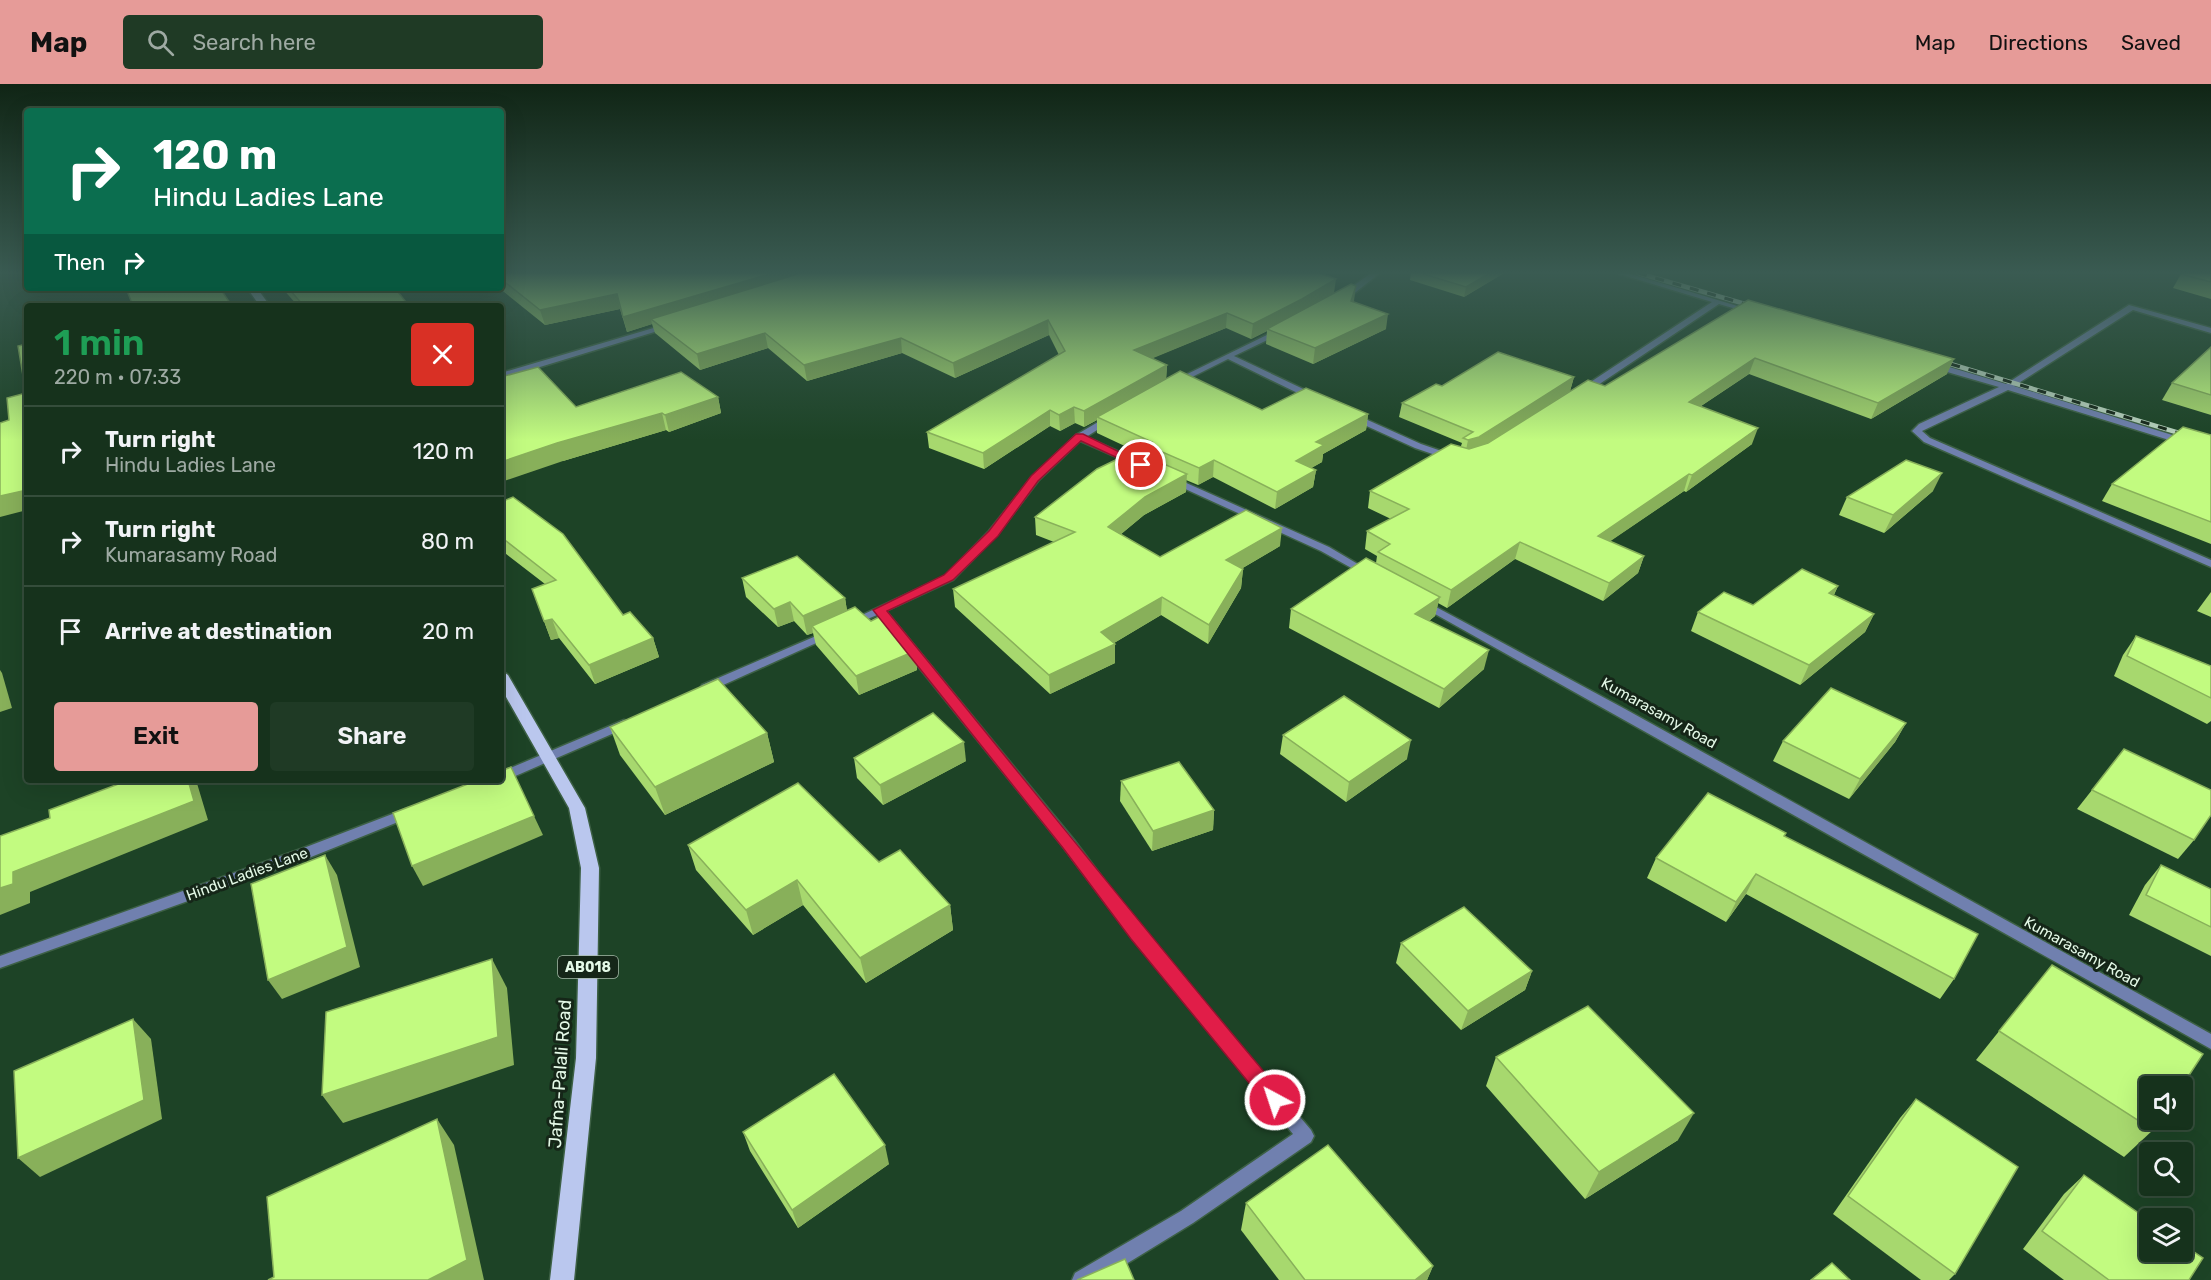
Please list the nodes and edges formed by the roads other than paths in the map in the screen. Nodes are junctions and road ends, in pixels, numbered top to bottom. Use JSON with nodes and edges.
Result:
{"nodes":[{"id":1,"x":659,"y":329,"type":"edge"},
{"id":2,"x":1282,"y":329,"type":"edge"},
{"id":3,"x":1677,"y":329,"type":"edge"},
{"id":4,"x":2098,"y":329,"type":"edge"},
{"id":5,"x":1227,"y":356,"type":"junction"},
{"id":6,"x":1918,"y":361,"type":"edge"},
{"id":7,"x":504,"y":375,"type":"edge"},
{"id":8,"x":2007,"y":387,"type":"junction"},
{"id":9,"x":1163,"y":389,"type":"edge"},
{"id":10,"x":1571,"y":399,"type":"edge"},
{"id":11,"x":1320,"y":400,"type":"edge"},
{"id":12,"x":1340,"y":410,"type":"edge"},
{"id":13,"x":1122,"y":411,"type":"edge"},
{"id":14,"x":1079,"y":437,"type":"junction"},
{"id":15,"x":2211,"y":450,"type":"edge"},
{"id":16,"x":1457,"y":458,"type":"edge"},
{"id":17,"x":1143,"y":466,"type":"edge"},
{"id":18,"x":1165,"y":476,"type":"edge"},
{"id":19,"x":2211,"y":564,"type":"edge"},
{"id":20,"x":1378,"y":578,"type":"edge"},
{"id":21,"x":1409,"y":595,"type":"edge"},
{"id":22,"x":879,"y":610,"type":"junction"},
{"id":23,"x":504,"y":680,"type":"edge"},
{"id":24,"x":692,"y":694,"type":"edge"},
{"id":25,"x":639,"y":718,"type":"edge"},
{"id":26,"x":550,"y":758,"type":"junction"},
{"id":27,"x":504,"y":776,"type":"edge"},
{"id":28,"x":427,"y":806,"type":"edge"},
{"id":29,"x":0,"y":962,"type":"edge"},
{"id":30,"x":2211,"y":1042,"type":"edge"},
{"id":31,"x":562,"y":1280,"type":"edge"},
{"id":32,"x":1082,"y":1280,"type":"edge"}],
"edges":[{"from":1,"to":7,"type":"street"},
{"from":2,"to":5,"type":"street"},
{"from":3,"to":10,"type":"street"},
{"from":4,"to":8,"type":"street"},
{"from":5,"to":9,"type":"street"},
{"from":5,"to":11,"type":"street"},
{"from":6,"to":8,"type":"street"},
{"from":8,"to":15,"type":"street"},
{"from":8,"to":19,"type":"street"},
{"from":12,"to":16,"type":"street"},
{"from":13,"to":14,"type":"street"},
{"from":14,"to":17,"type":"street"},
{"from":14,"to":22,"type":"street"},
{"from":18,"to":20,"type":"street"},
{"from":21,"to":30,"type":"street","name":"Kumarasamy Road"},
{"from":22,"to":24,"type":"street"},
{"from":22,"to":32,"type":"street"},
{"from":23,"to":26,"type":"main road","name":"Jafna-Palali Road","number":"AB018"},
{"from":25,"to":26,"type":"street"},
{"from":26,"to":27,"type":"street"},
{"from":26,"to":31,"type":"main road","name":"Jafna-Palali Road","number":"AB018"},
{"from":28,"to":29,"type":"street","name":"Hindu Ladies Lane"}]}
